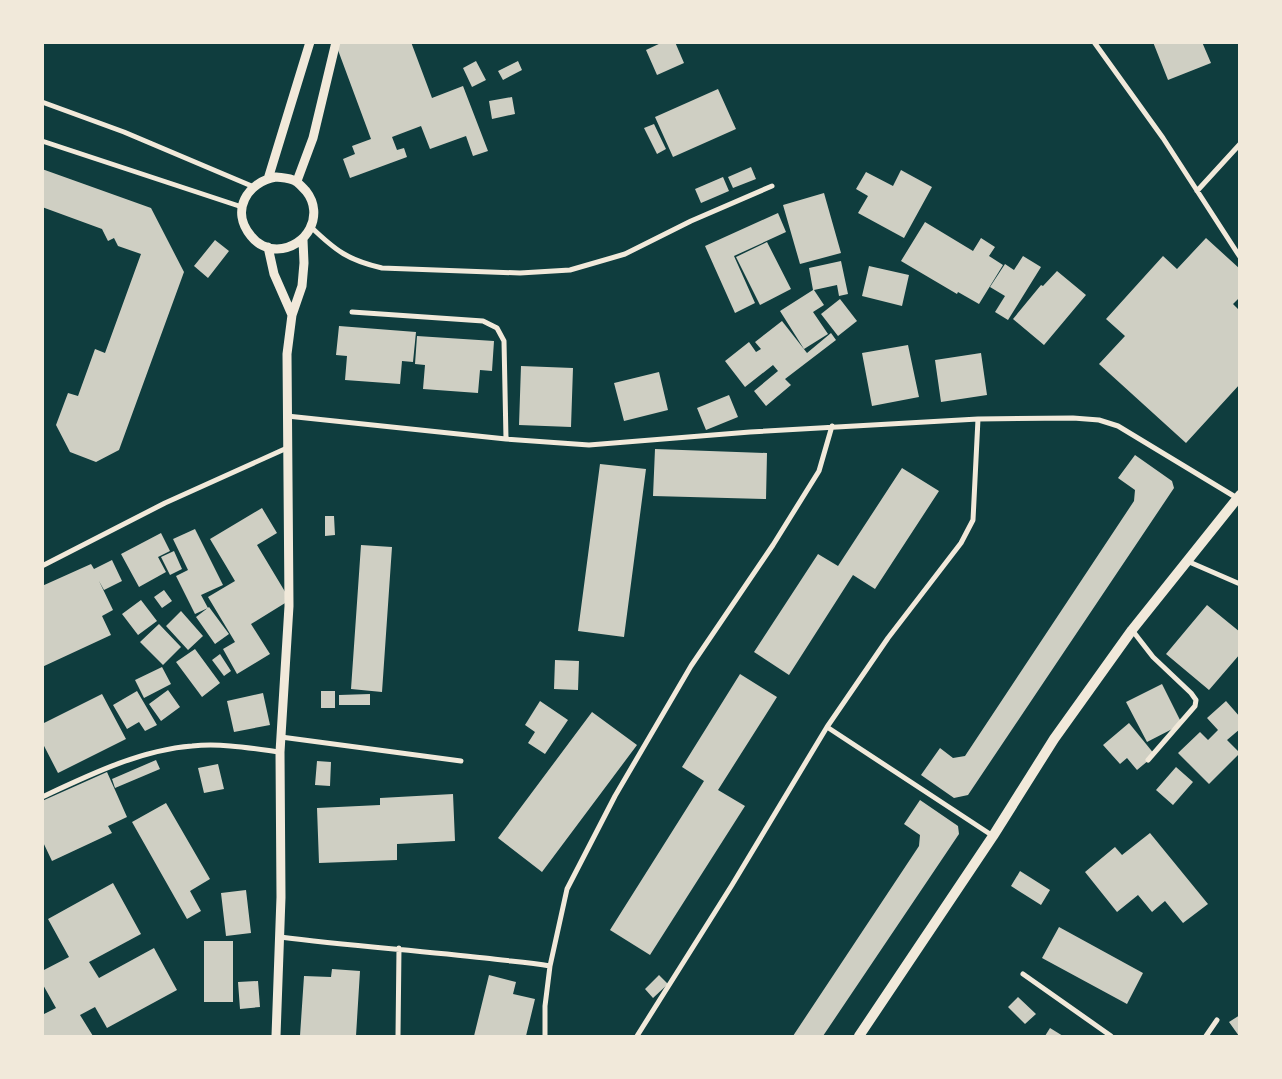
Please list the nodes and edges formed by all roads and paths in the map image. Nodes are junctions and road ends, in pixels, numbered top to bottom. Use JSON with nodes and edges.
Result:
{"nodes":[{"id":1,"x":310,"y":42,"type":"edge"},
{"id":2,"x":336,"y":42,"type":"edge"},
{"id":3,"x":1094,"y":42,"type":"edge"},
{"id":4,"x":42,"y":102,"type":"edge"},
{"id":5,"x":42,"y":141,"type":"edge"},
{"id":6,"x":1240,"y":144,"type":"edge"},
{"id":7,"x":268,"y":179,"type":"junction"},
{"id":8,"x":297,"y":181,"type":"junction"},
{"id":9,"x":772,"y":186,"type":"dead end"},
{"id":10,"x":254,"y":187,"type":"junction"},
{"id":11,"x":1197,"y":191,"type":"junction"},
{"id":12,"x":242,"y":207,"type":"junction"},
{"id":13,"x":311,"y":227,"type":"junction"},
{"id":14,"x":302,"y":240,"type":"junction"},
{"id":15,"x":268,"y":248,"type":"junction"},
{"id":16,"x":1240,"y":257,"type":"edge"},
{"id":17,"x":352,"y":312,"type":"dead end"},
{"id":18,"x":292,"y":314,"type":"junction"},
{"id":19,"x":287,"y":416,"type":"junction"},
{"id":20,"x":978,"y":419,"type":"junction"},
{"id":21,"x":832,"y":426,"type":"junction"},
{"id":22,"x":506,"y":439,"type":"junction"},
{"id":23,"x":287,"y":448,"type":"junction"},
{"id":24,"x":1238,"y":496,"type":"edge"},
{"id":25,"x":1186,"y":561,"type":"junction"},
{"id":26,"x":42,"y":566,"type":"edge"},
{"id":27,"x":1240,"y":584,"type":"edge"},
{"id":28,"x":1132,"y":630,"type":"junction"},
{"id":29,"x":827,"y":727,"type":"junction"},
{"id":30,"x":281,"y":737,"type":"junction"},
{"id":31,"x":280,"y":752,"type":"junction"},
{"id":32,"x":1148,"y":760,"type":"dead end"},
{"id":33,"x":461,"y":761,"type":"dead end"},
{"id":34,"x":42,"y":797,"type":"edge"},
{"id":35,"x":993,"y":836,"type":"junction"},
{"id":36,"x":280,"y":937,"type":"junction"},
{"id":37,"x":399,"y":948,"type":"junction"},
{"id":38,"x":550,"y":966,"type":"junction"},
{"id":39,"x":1023,"y":974,"type":"dead end"},
{"id":40,"x":1216,"y":1020,"type":"dead end"},
{"id":41,"x":276,"y":1036,"type":"edge"},
{"id":42,"x":398,"y":1036,"type":"edge"},
{"id":43,"x":544,"y":1036,"type":"edge"},
{"id":44,"x":637,"y":1036,"type":"edge"},
{"id":45,"x":859,"y":1036,"type":"edge"},
{"id":46,"x":1111,"y":1036,"type":"edge"},
{"id":47,"x":1206,"y":1036,"type":"edge"}],
"edges":[{"from":1,"to":7,"type":"street"},
{"from":2,"to":8,"type":"street"},
{"from":3,"to":11,"type":"street"},
{"from":4,"to":10,"type":"street"},
{"from":5,"to":12,"type":"street"},
{"from":6,"to":11,"type":"street"},
{"from":7,"to":8,"type":"street"},
{"from":7,"to":10,"type":"street"},
{"from":8,"to":13,"type":"street"},
{"from":9,"to":13,"type":"street"},
{"from":10,"to":12,"type":"street"},
{"from":11,"to":16,"type":"street"},
{"from":12,"to":15,"type":"street"},
{"from":13,"to":14,"type":"street"},
{"from":14,"to":15,"type":"street"},
{"from":14,"to":18,"type":"street"},
{"from":15,"to":18,"type":"street"},
{"from":17,"to":22,"type":"street"},
{"from":18,"to":19,"type":"street"},
{"from":19,"to":22,"type":"street"},
{"from":19,"to":23,"type":"street"},
{"from":20,"to":21,"type":"street"},
{"from":20,"to":24,"type":"street"},
{"from":20,"to":29,"type":"street"},
{"from":21,"to":22,"type":"street"},
{"from":21,"to":38,"type":"street"},
{"from":23,"to":26,"type":"street"},
{"from":23,"to":30,"type":"street"},
{"from":24,"to":25,"type":"main road"},
{"from":25,"to":27,"type":"street"},
{"from":25,"to":28,"type":"main road"},
{"from":28,"to":32,"type":"street"},
{"from":28,"to":35,"type":"main road"},
{"from":29,"to":35,"type":"street"},
{"from":29,"to":44,"type":"street"},
{"from":30,"to":31,"type":"street"},
{"from":30,"to":33,"type":"street"},
{"from":31,"to":34,"type":"street"},
{"from":31,"to":36,"type":"street"},
{"from":35,"to":45,"type":"main road"},
{"from":36,"to":37,"type":"street"},
{"from":36,"to":41,"type":"street"},
{"from":37,"to":38,"type":"street"},
{"from":37,"to":42,"type":"street"},
{"from":38,"to":43,"type":"street"},
{"from":39,"to":46,"type":"street"},
{"from":40,"to":47,"type":"street"}]}
